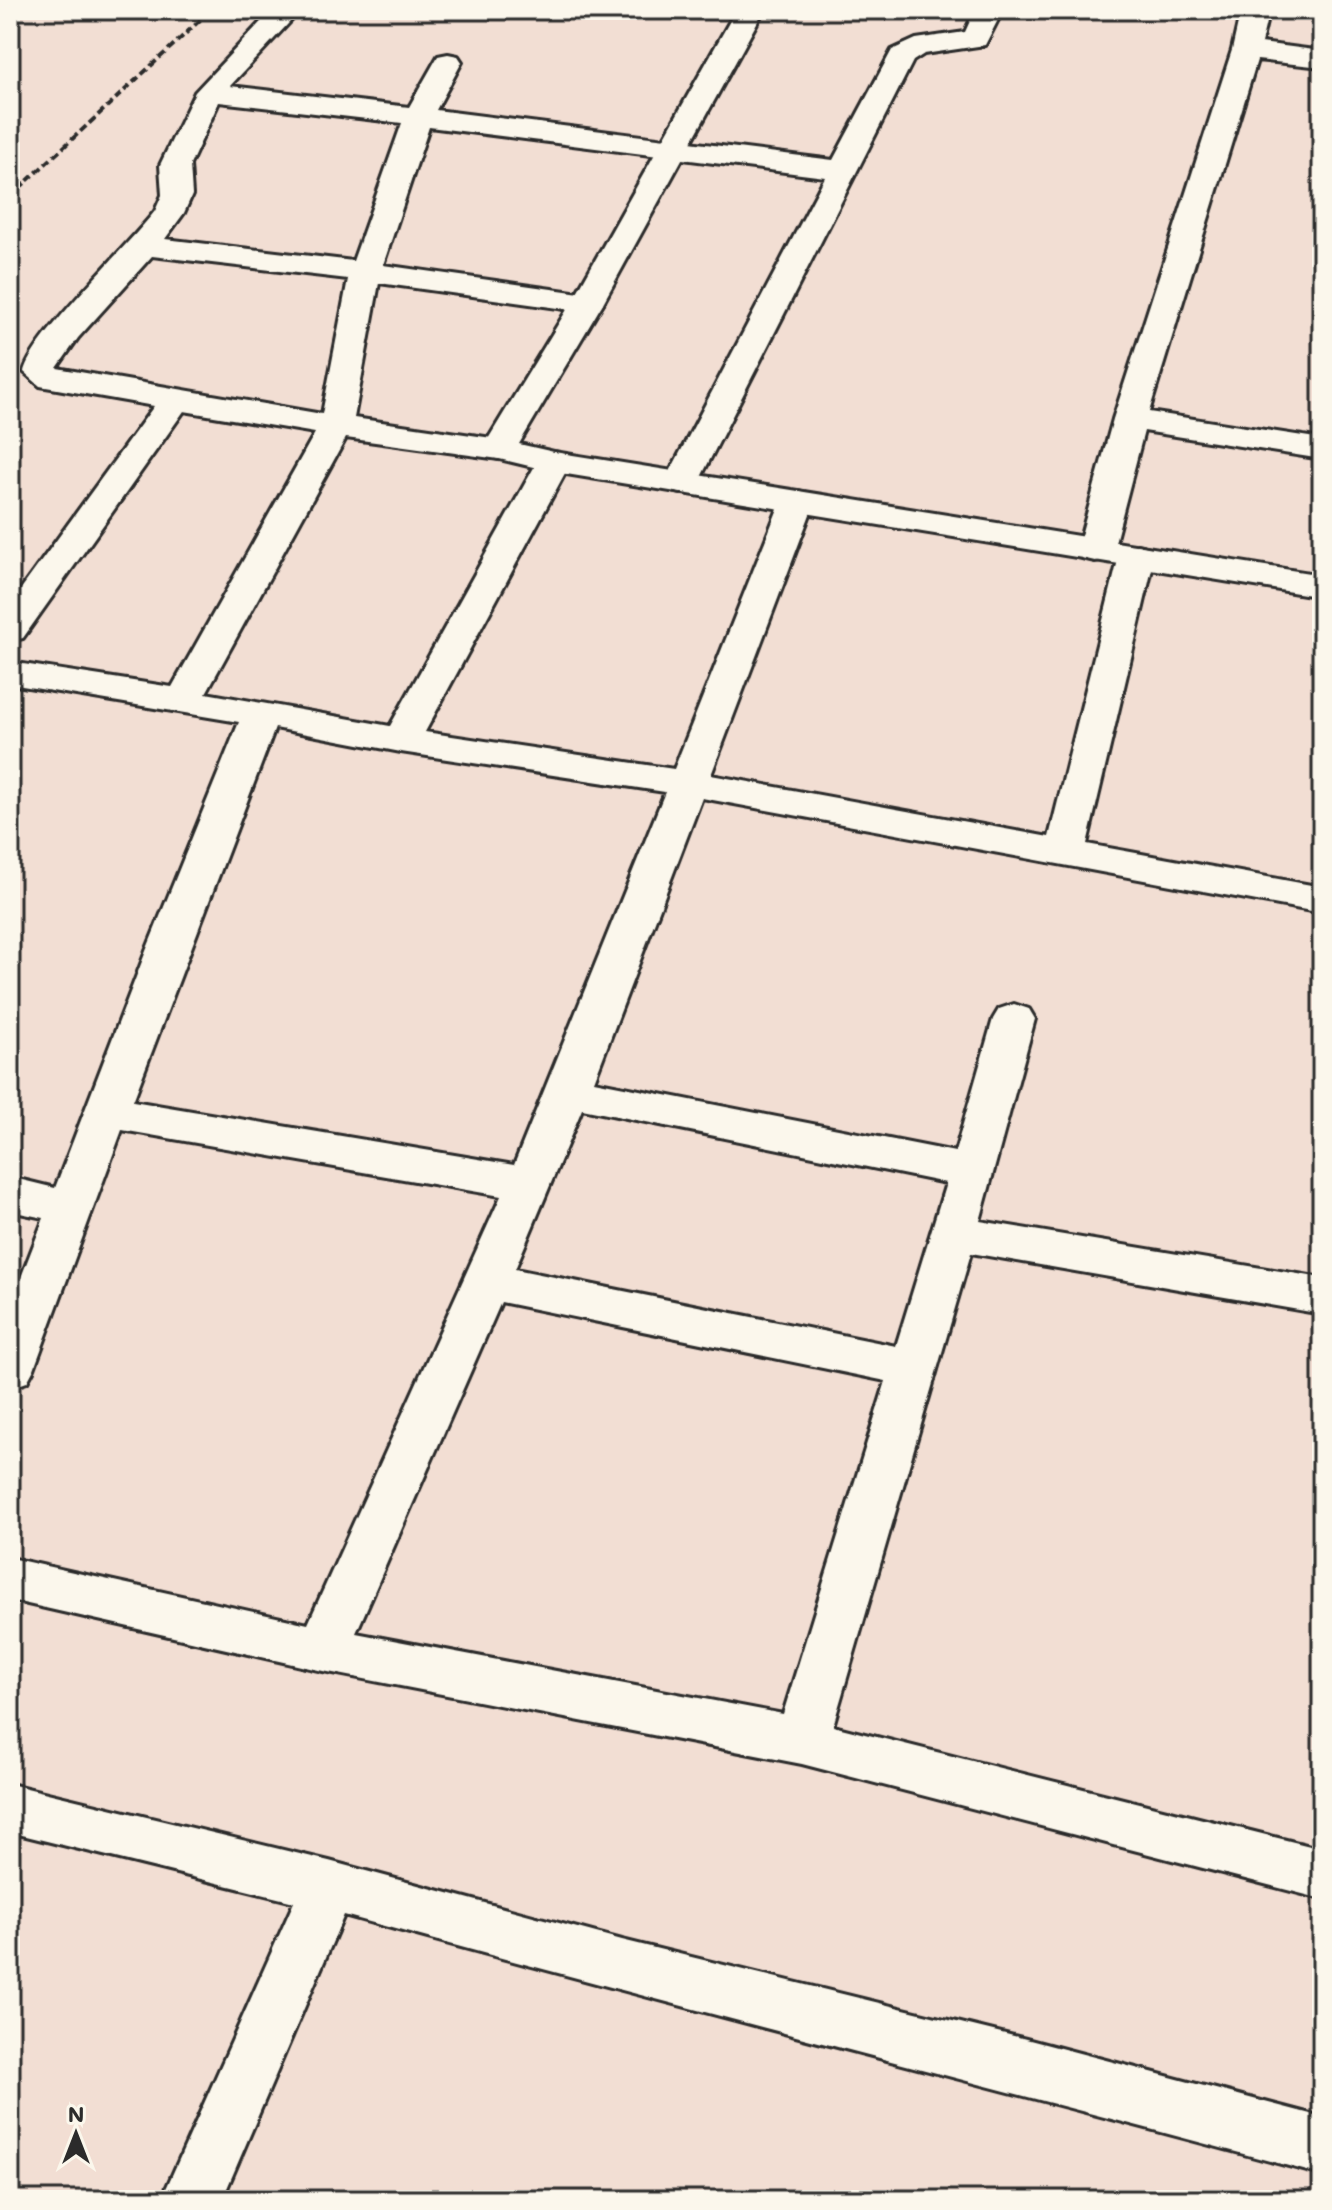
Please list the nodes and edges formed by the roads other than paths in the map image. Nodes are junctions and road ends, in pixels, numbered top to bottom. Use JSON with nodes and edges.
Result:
{"nodes":[{"id":1,"x":287,"y":10,"type":"edge"},
{"id":2,"x":750,"y":10,"type":"edge"},
{"id":3,"x":989,"y":10,"type":"edge"},
{"id":4,"x":1255,"y":10,"type":"edge"},
{"id":5,"x":1246,"y":50,"type":"junction"},
{"id":6,"x":1322,"y":59,"type":"edge"},
{"id":7,"x":448,"y":62,"type":"dead end"},
{"id":8,"x":209,"y":92,"type":"junction"},
{"id":9,"x":419,"y":115,"type":"junction"},
{"id":10,"x":671,"y":151,"type":"junction"},
{"id":11,"x":843,"y":170,"type":"junction"},
{"id":12,"x":144,"y":246,"type":"junction"},
{"id":13,"x":365,"y":272,"type":"junction"},
{"id":14,"x":587,"y":303,"type":"junction"},
{"id":15,"x":174,"y":401,"type":"junction"},
{"id":16,"x":1130,"y":419,"type":"junction"},
{"id":17,"x":336,"y":426,"type":"junction"},
{"id":18,"x":499,"y":449,"type":"junction"},
{"id":19,"x":1322,"y":449,"type":"edge"},
{"id":20,"x":554,"y":462,"type":"junction"},
{"id":21,"x":681,"y":483,"type":"junction"},
{"id":22,"x":798,"y":501,"type":"junction"},
{"id":23,"x":1095,"y":550,"type":"junction"},
{"id":24,"x":1137,"y":556,"type":"junction"},
{"id":25,"x":1322,"y":586,"type":"edge"},
{"id":26,"x":10,"y":630,"type":"edge"},
{"id":27,"x":10,"y":673,"type":"edge"},
{"id":28,"x":183,"y":700,"type":"junction"},
{"id":29,"x":261,"y":715,"type":"junction"},
{"id":30,"x":401,"y":740,"type":"junction"},
{"id":31,"x":687,"y":783,"type":"junction"},
{"id":32,"x":1065,"y":853,"type":"junction"},
{"id":33,"x":1322,"y":900,"type":"edge"},
{"id":34,"x":1014,"y":1019,"type":"dead end"},
{"id":35,"x":568,"y":1091,"type":"junction"},
{"id":36,"x":108,"y":1112,"type":"junction"},
{"id":37,"x":972,"y":1172,"type":"junction"},
{"id":38,"x":527,"y":1184,"type":"junction"},
{"id":39,"x":10,"y":1194,"type":"edge"},
{"id":40,"x":71,"y":1208,"type":"junction"},
{"id":41,"x":953,"y":1233,"type":"junction"},
{"id":42,"x":487,"y":1281,"type":"junction"},
{"id":43,"x":1322,"y":1296,"type":"edge"},
{"id":44,"x":914,"y":1368,"type":"junction"},
{"id":45,"x":10,"y":1369,"type":"edge"},
{"id":46,"x":10,"y":1579,"type":"edge"},
{"id":47,"x":323,"y":1649,"type":"junction"},
{"id":48,"x":802,"y":1741,"type":"junction"},
{"id":49,"x":10,"y":1808,"type":"edge"},
{"id":50,"x":1322,"y":1874,"type":"edge"},
{"id":51,"x":329,"y":1886,"type":"junction"},
{"id":52,"x":1322,"y":2146,"type":"edge"},
{"id":53,"x":191,"y":2200,"type":"edge"}],
"edges":[{"from":1,"to":8,"type":"street"},
{"from":2,"to":10,"type":"street"},
{"from":3,"to":11,"type":"street"},
{"from":4,"to":5,"type":"street"},
{"from":5,"to":6,"type":"street"},
{"from":5,"to":16,"type":"street"},
{"from":7,"to":9,"type":"street"},
{"from":8,"to":9,"type":"street"},
{"from":8,"to":12,"type":"street"},
{"from":9,"to":10,"type":"street"},
{"from":9,"to":13,"type":"street"},
{"from":10,"to":11,"type":"street"},
{"from":10,"to":14,"type":"street"},
{"from":11,"to":21,"type":"street"},
{"from":12,"to":13,"type":"street"},
{"from":12,"to":15,"type":"street"},
{"from":13,"to":14,"type":"street"},
{"from":13,"to":17,"type":"street"},
{"from":14,"to":18,"type":"street"},
{"from":15,"to":17,"type":"street"},
{"from":15,"to":26,"type":"street"},
{"from":16,"to":19,"type":"street"},
{"from":16,"to":23,"type":"street"},
{"from":17,"to":18,"type":"street"},
{"from":17,"to":28,"type":"street"},
{"from":18,"to":20,"type":"street"},
{"from":20,"to":21,"type":"street"},
{"from":20,"to":30,"type":"street"},
{"from":21,"to":22,"type":"street"},
{"from":22,"to":23,"type":"street"},
{"from":22,"to":31,"type":"street"},
{"from":23,"to":24,"type":"street"},
{"from":24,"to":25,"type":"street"},
{"from":24,"to":32,"type":"street"},
{"from":27,"to":28,"type":"street"},
{"from":28,"to":29,"type":"street"},
{"from":29,"to":30,"type":"street"},
{"from":29,"to":36,"type":"street"},
{"from":30,"to":31,"type":"street"},
{"from":31,"to":32,"type":"street"},
{"from":31,"to":35,"type":"street"},
{"from":32,"to":33,"type":"street"},
{"from":34,"to":37,"type":"street"},
{"from":35,"to":37,"type":"street"},
{"from":35,"to":38,"type":"street"},
{"from":36,"to":38,"type":"street"},
{"from":36,"to":40,"type":"street"},
{"from":37,"to":41,"type":"street"},
{"from":38,"to":42,"type":"street"},
{"from":39,"to":40,"type":"street"},
{"from":40,"to":45,"type":"street"},
{"from":41,"to":43,"type":"street"},
{"from":41,"to":44,"type":"street"},
{"from":42,"to":44,"type":"street"},
{"from":42,"to":47,"type":"street"},
{"from":44,"to":48,"type":"street"},
{"from":46,"to":47,"type":"street"},
{"from":47,"to":48,"type":"street"},
{"from":48,"to":50,"type":"street"},
{"from":49,"to":51,"type":"street"},
{"from":51,"to":52,"type":"street"},
{"from":51,"to":53,"type":"street"}]}
